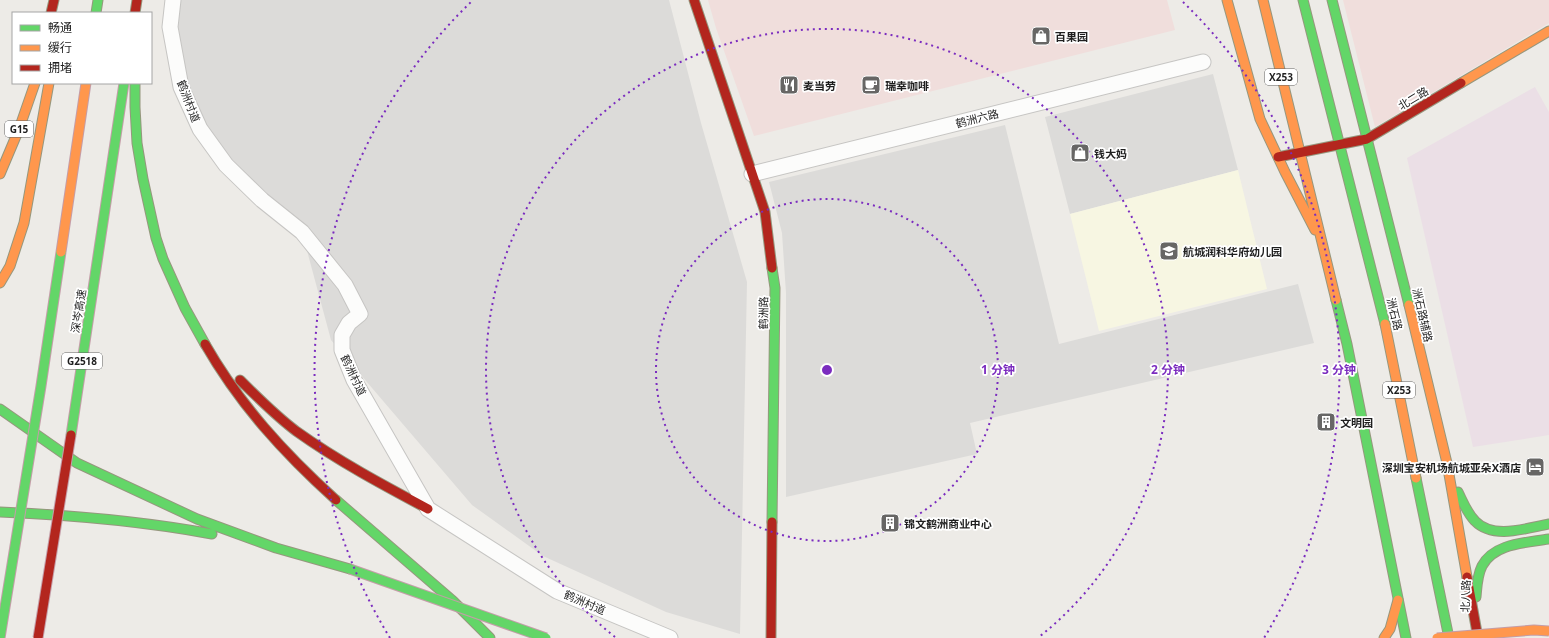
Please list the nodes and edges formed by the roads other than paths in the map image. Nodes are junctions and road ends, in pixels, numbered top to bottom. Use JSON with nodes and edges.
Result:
{"nodes":[{"id":1,"x":54,"y":0,"type":"edge"},
{"id":2,"x":98,"y":0,"type":"edge"},
{"id":3,"x":137,"y":0,"type":"edge"},
{"id":4,"x":142,"y":0,"type":"edge"},
{"id":5,"x":173,"y":0,"type":"edge"},
{"id":6,"x":694,"y":0,"type":"edge"},
{"id":7,"x":1227,"y":0,"type":"edge"},
{"id":8,"x":1263,"y":0,"type":"edge"},
{"id":9,"x":1303,"y":0,"type":"edge"},
{"id":10,"x":1332,"y":0,"type":"edge"},
{"id":11,"x":51,"y":12,"type":"edge"},
{"id":12,"x":96,"y":12,"type":"edge"},
{"id":13,"x":135,"y":12,"type":"edge"},
{"id":14,"x":141,"y":12,"type":"edge"},
{"id":15,"x":1549,"y":31,"type":"edge"},
{"id":16,"x":1203,"y":62,"type":"dead end"},
{"id":17,"x":35,"y":84,"type":"edge"},
{"id":18,"x":49,"y":84,"type":"edge"},
{"id":19,"x":86,"y":84,"type":"edge"},
{"id":20,"x":124,"y":84,"type":"edge"},
{"id":21,"x":135,"y":84,"type":"edge"},
{"id":22,"x":1367,"y":138,"type":"junction"},
{"id":23,"x":1340,"y":145,"type":"junction"},
{"id":24,"x":1300,"y":153,"type":"junction"},
{"id":25,"x":1278,"y":158,"type":"junction"},
{"id":26,"x":0,"y":174,"type":"edge"},
{"id":27,"x":752,"y":174,"type":"junction"},
{"id":28,"x":1323,"y":246,"type":"junction"},
{"id":29,"x":0,"y":283,"type":"edge"},
{"id":30,"x":186,"y":312,"type":"junction"},
{"id":31,"x":0,"y":410,"type":"edge"},
{"id":32,"x":1446,"y":463,"type":"junction"},
{"id":33,"x":428,"y":509,"type":"junction"},
{"id":34,"x":0,"y":512,"type":"edge"},
{"id":35,"x":1549,"y":524,"type":"edge"},
{"id":36,"x":1549,"y":539,"type":"edge"},
{"id":37,"x":276,"y":548,"type":"junction"},
{"id":38,"x":1398,"y":600,"type":"junction"},
{"id":39,"x":1549,"y":631,"type":"edge"},
{"id":40,"x":1477,"y":635,"type":"edge"},
{"id":41,"x":0,"y":638,"type":"edge"},
{"id":42,"x":38,"y":638,"type":"edge"},
{"id":43,"x":490,"y":638,"type":"edge"},
{"id":44,"x":546,"y":638,"type":"edge"},
{"id":45,"x":670,"y":638,"type":"edge"},
{"id":46,"x":772,"y":638,"type":"edge"},
{"id":47,"x":1384,"y":638,"type":"edge"},
{"id":48,"x":1406,"y":638,"type":"edge"},
{"id":49,"x":1437,"y":638,"type":"edge"},
{"id":50,"x":1449,"y":638,"type":"edge"}],
"edges":[{"from":1,"to":11,"type":"main road"},
{"from":2,"to":12,"type":"main road"},
{"from":3,"to":13,"type":"main road"},
{"from":4,"to":14,"type":"main road"},
{"from":5,"to":33,"type":"street","name":"鹤洲村道"},
{"from":6,"to":27,"type":"main road","name":"鹤洲路"},
{"from":7,"to":25,"type":"main road"},
{"from":8,"to":24,"type":"main road","number":"X253"},
{"from":9,"to":23,"type":"main road","name":"洲石路","number":"X253"},
{"from":10,"to":22,"type":"main road","name":"洲石路辅路"},
{"from":15,"to":22,"type":"main road","name":"北二路"},
{"from":16,"to":27,"type":"street","name":"鹤洲六路"},
{"from":17,"to":26,"type":"main road","number":"G15"},
{"from":18,"to":29,"type":"main road"},
{"from":19,"to":41,"type":"main road","number":"G2518","bridge":true},
{"from":20,"to":42,"type":"main road","name":"深岑高速","number":"G2518","bridge":true},
{"from":21,"to":30,"type":"main road"},
{"from":22,"to":23,"type":"main road","name":"北二路"},
{"from":22,"to":32,"type":"main road","name":"洲石路辅路"},
{"from":23,"to":24,"type":"main road","name":"北二路"},
{"from":23,"to":50,"type":"main road","name":"洲石路","number":"X253"},
{"from":24,"to":25,"type":"main road","name":"北二路"},
{"from":24,"to":28,"type":"main road","number":"X253"},
{"from":25,"to":28,"type":"main road"},
{"from":27,"to":46,"type":"main road","name":"鹤洲路"},
{"from":28,"to":38,"type":"main road","number":"X253"},
{"from":30,"to":33,"type":"main road"},
{"from":30,"to":43,"type":"main road"},
{"from":31,"to":37,"type":"main road"},
{"from":32,"to":35,"type":"main road"},
{"from":32,"to":40,"type":"main road","name":"洲石路辅路"},
{"from":33,"to":45,"type":"street","name":"鹤洲村道"},
{"from":34,"to":37,"type":"main road"},
{"from":36,"to":40,"type":"main road","name":"北八路"},
{"from":37,"to":44,"type":"main road","bridge":true},
{"from":38,"to":47,"type":"main road"},
{"from":38,"to":48,"type":"main road","number":"X253"},
{"from":39,"to":49,"type":"main road","bridge":true}]}
